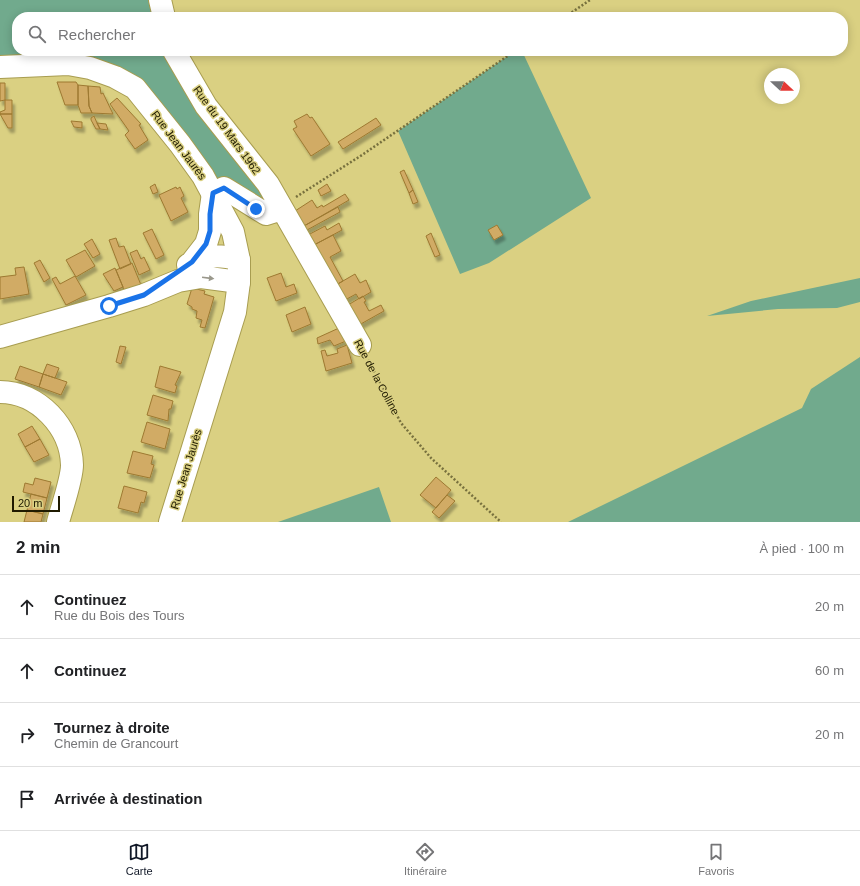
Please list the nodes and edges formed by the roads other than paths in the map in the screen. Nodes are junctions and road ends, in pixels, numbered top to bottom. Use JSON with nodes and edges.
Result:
{"nodes":[{"id":1,"x":160,"y":0,"type":"edge"},
{"id":2,"x":163,"y":12,"type":"edge"},
{"id":3,"x":177,"y":56,"type":"edge"},
{"id":4,"x":0,"y":67,"type":"edge"},
{"id":5,"x":213,"y":193,"type":"junction"},
{"id":6,"x":282,"y":209,"type":"junction"},
{"id":7,"x":239,"y":260,"type":"junction"},
{"id":8,"x":192,"y":262,"type":"junction"},
{"id":9,"x":239,"y":282,"type":"junction"},
{"id":10,"x":144,"y":295,"type":"junction"},
{"id":11,"x":0,"y":337,"type":"edge"},
{"id":12,"x":360,"y":345,"type":"road end"},
{"id":13,"x":0,"y":392,"type":"edge"},
{"id":14,"x":58,"y":522,"type":"edge"},
{"id":15,"x":170,"y":522,"type":"edge"}],
"edges":[{"from":1,"to":2,"type":"street"},
{"from":3,"to":6,"type":"street","name":"Rue du 19 Mars 1962"},
{"from":4,"to":5,"type":"street","name":"Rue Jean Jaurès"},
{"from":5,"to":6,"type":"street"},
{"from":5,"to":7,"type":"street","name":"Rue Jean Jaurès"},
{"from":5,"to":8,"type":"street"},
{"from":6,"to":12,"type":"street","name":"Rue de la Colline"},
{"from":7,"to":8,"type":"street"},
{"from":7,"to":9,"type":"street","name":"Rue Jean Jaurès"},
{"from":8,"to":10,"type":"street"},
{"from":10,"to":9,"type":"street","one_way":true},
{"from":9,"to":15,"type":"street","name":"Rue Jean Jaurès"},
{"from":10,"to":11,"type":"street"},
{"from":13,"to":14,"type":"street"}]}
